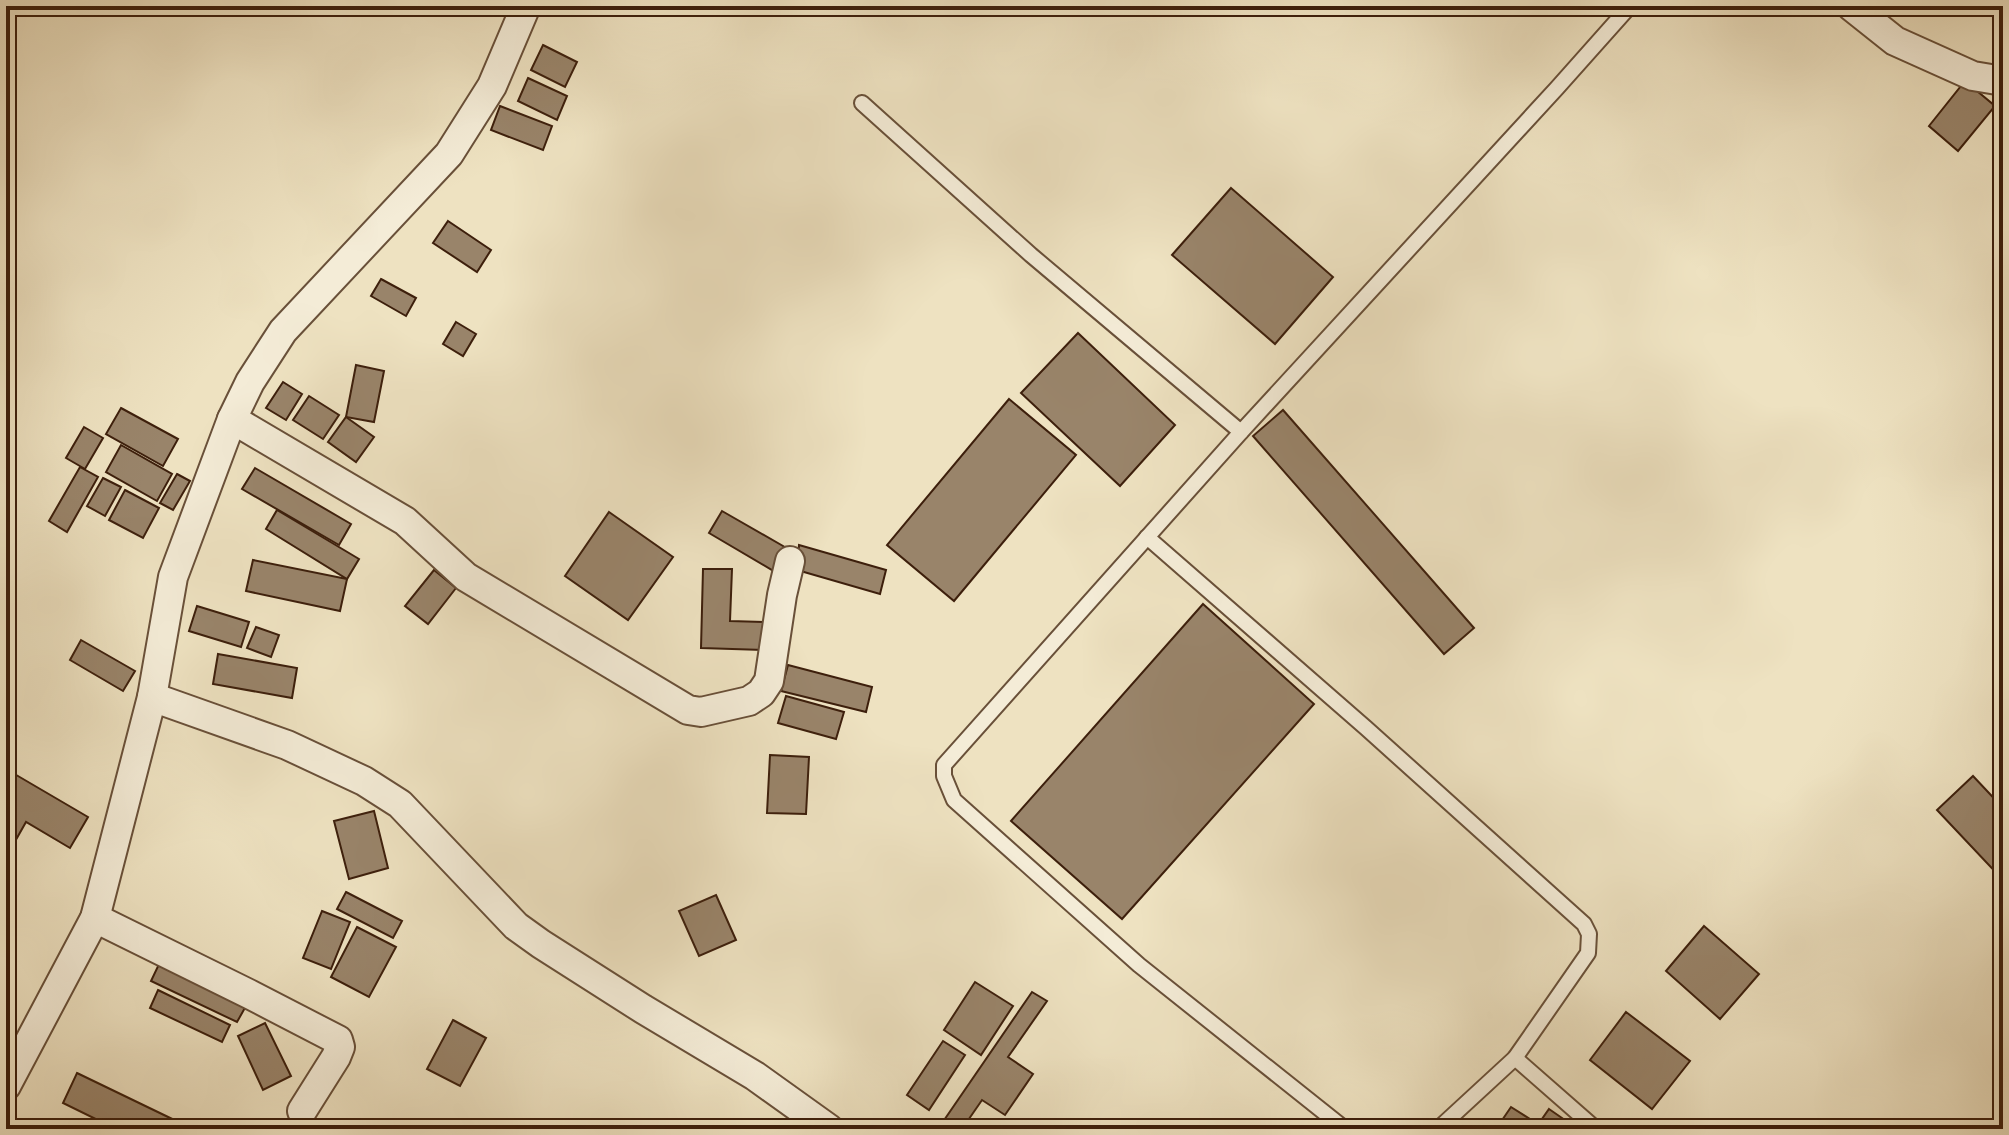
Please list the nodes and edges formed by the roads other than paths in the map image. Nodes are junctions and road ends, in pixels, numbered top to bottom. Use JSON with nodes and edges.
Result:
{"nodes":[{"id":1,"x":526,"y":6,"type":"edge"},
{"id":2,"x":1630,"y":6,"type":"edge"},
{"id":3,"x":1851,"y":6,"type":"edge"},
{"id":4,"x":2003,"y":81,"type":"edge"},
{"id":5,"x":862,"y":103,"type":"dead end"},
{"id":6,"x":232,"y":419,"type":"junction"},
{"id":7,"x":1241,"y":432,"type":"junction"},
{"id":8,"x":1147,"y":537,"type":"junction"},
{"id":9,"x":790,"y":561,"type":"dead end"},
{"id":10,"x":152,"y":697,"type":"junction"},
{"id":11,"x":95,"y":918,"type":"junction"},
{"id":12,"x":1515,"y":1058,"type":"junction"},
{"id":13,"x":6,"y":1086,"type":"edge"},
{"id":14,"x":302,"y":1111,"type":"dead end"},
{"id":15,"x":829,"y":1129,"type":"edge"},
{"id":16,"x":1345,"y":1129,"type":"edge"},
{"id":17,"x":1438,"y":1129,"type":"edge"},
{"id":18,"x":1596,"y":1129,"type":"edge"}],
"edges":[{"from":1,"to":6,"type":"street"},
{"from":2,"to":7,"type":"lane"},
{"from":3,"to":4,"type":"street"},
{"from":5,"to":7,"type":"lane"},
{"from":6,"to":9,"type":"street"},
{"from":6,"to":10,"type":"street"},
{"from":7,"to":8,"type":"lane"},
{"from":8,"to":12,"type":"lane"},
{"from":8,"to":16,"type":"lane"},
{"from":10,"to":11,"type":"street"},
{"from":10,"to":15,"type":"street"},
{"from":11,"to":13,"type":"street"},
{"from":11,"to":14,"type":"street"},
{"from":12,"to":17,"type":"lane"},
{"from":12,"to":18,"type":"lane"}]}
